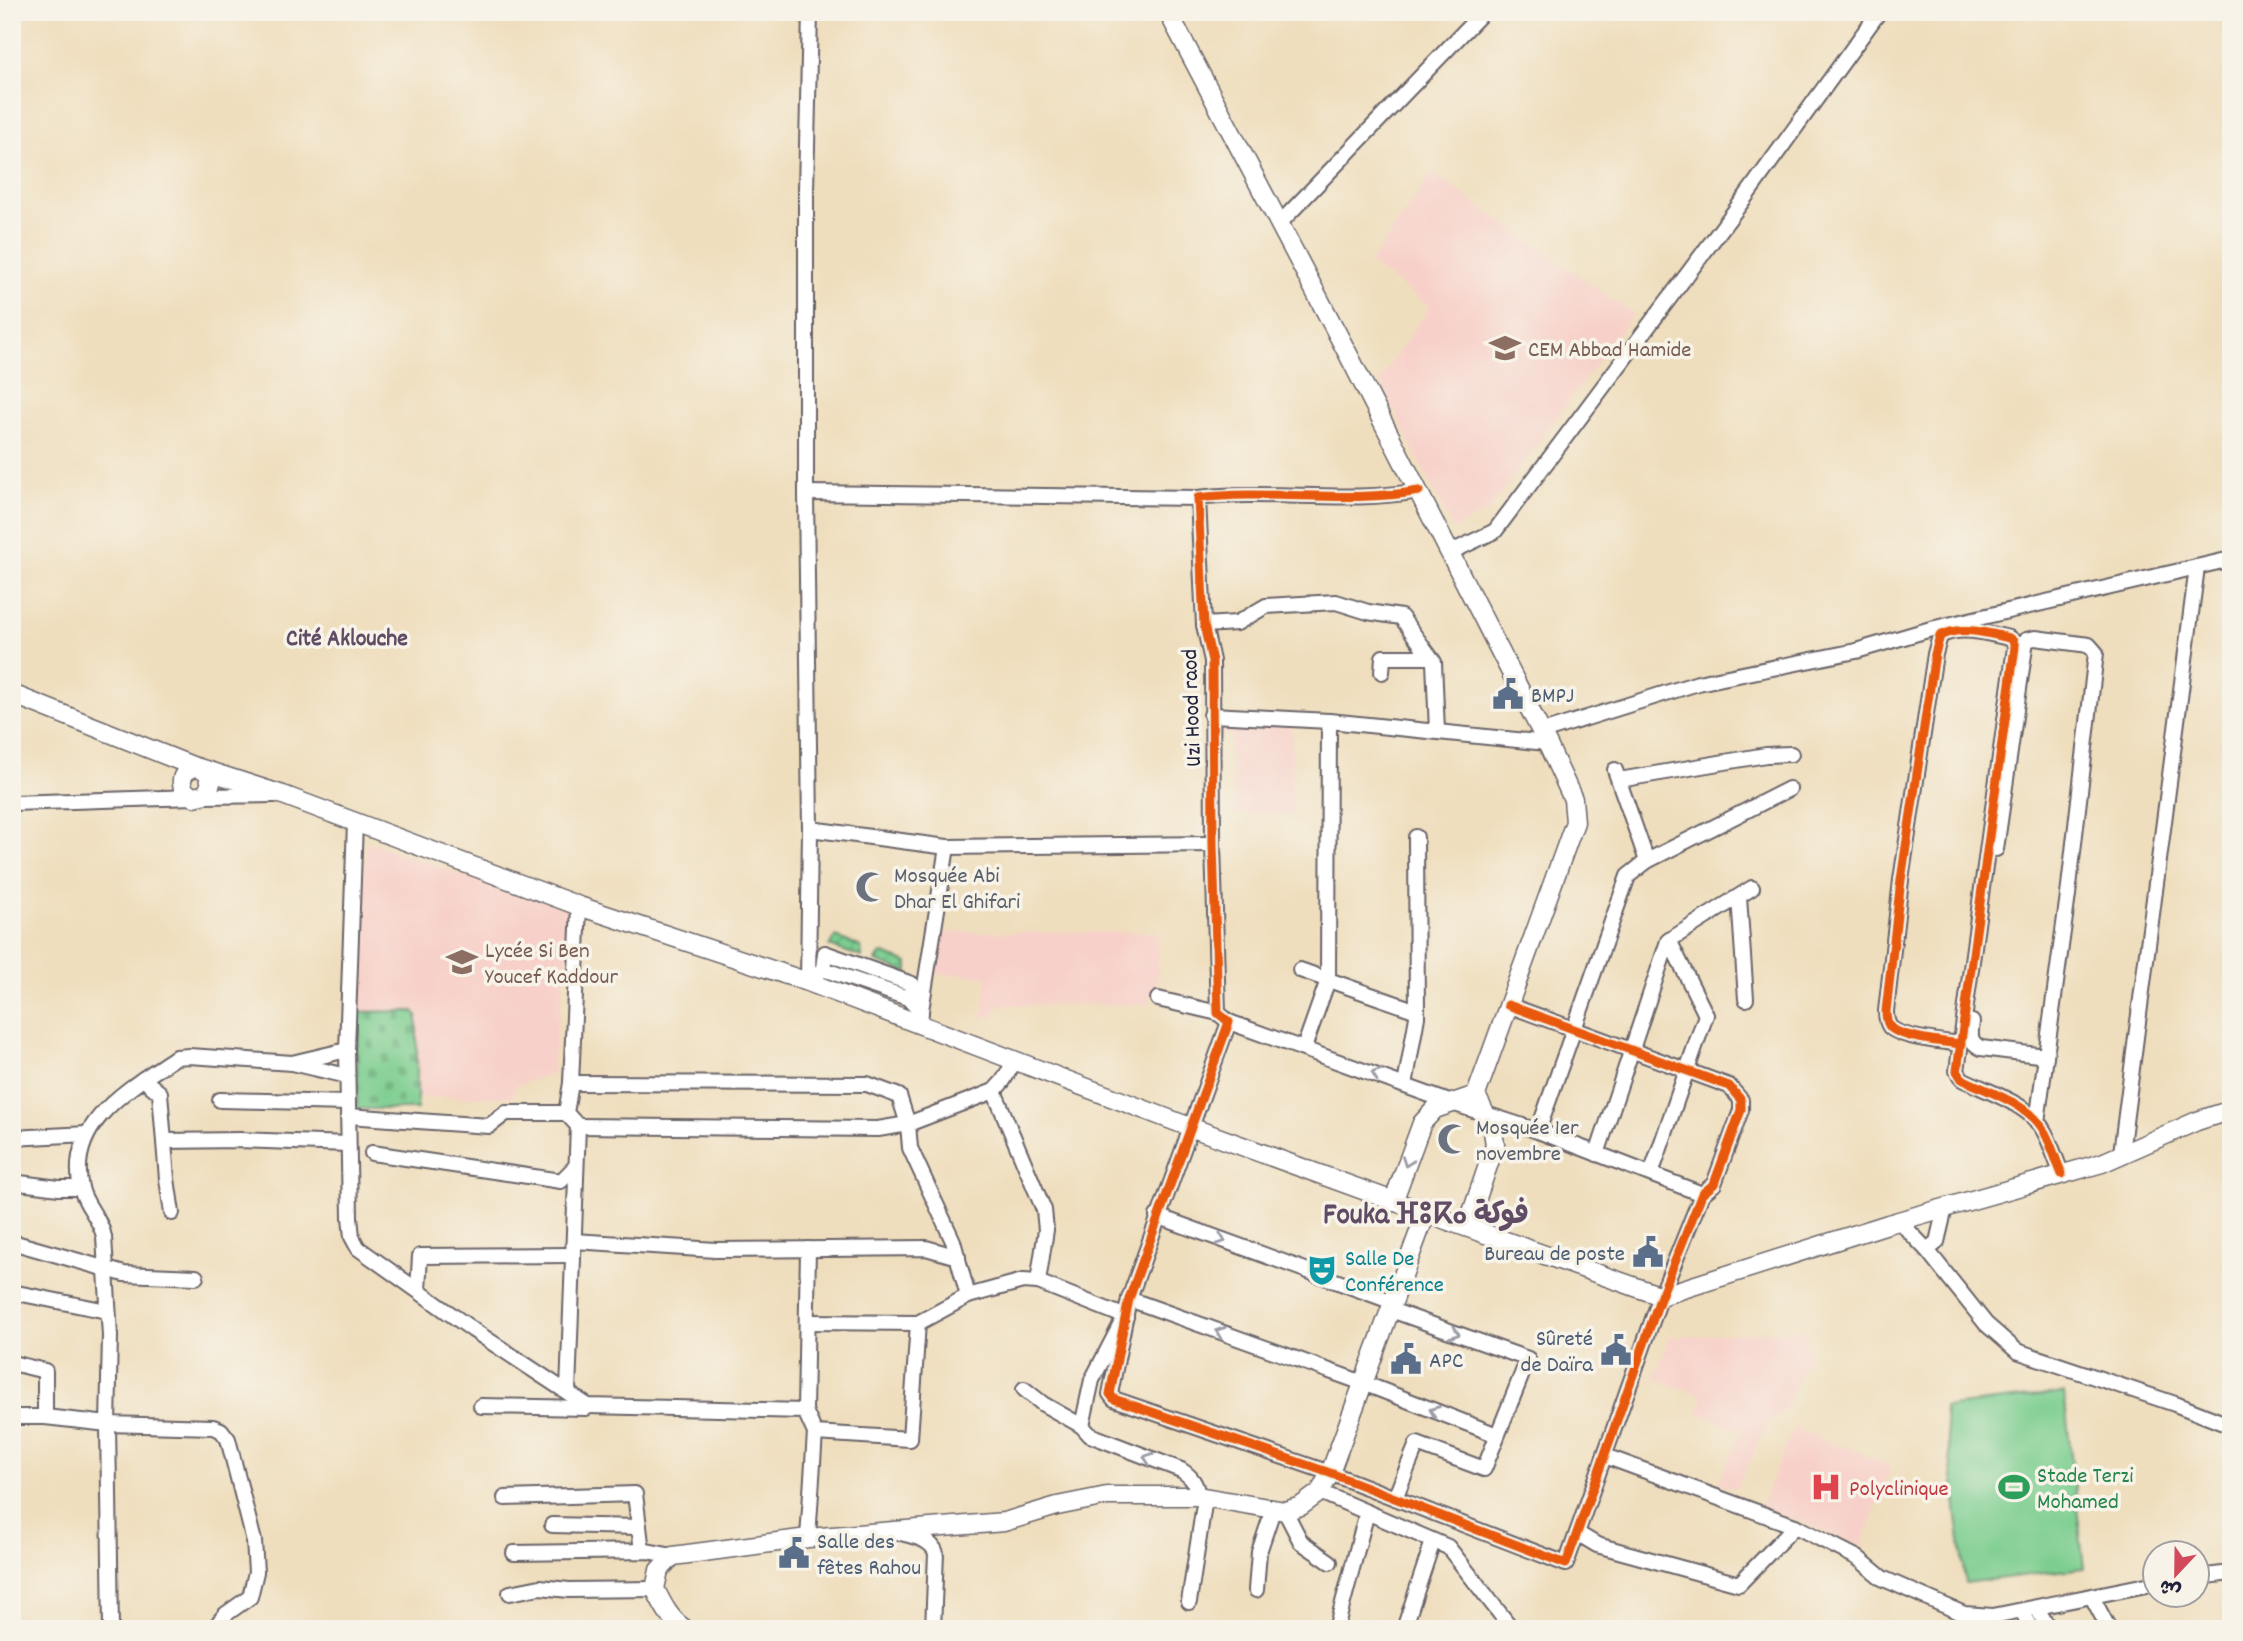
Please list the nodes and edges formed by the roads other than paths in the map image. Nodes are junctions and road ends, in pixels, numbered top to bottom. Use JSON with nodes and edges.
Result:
{"nodes":[{"id":1,"x":810,"y":12,"type":"edge"},
{"id":2,"x":1168,"y":12,"type":"edge"},
{"id":3,"x":1483,"y":12,"type":"edge"},
{"id":4,"x":1879,"y":12,"type":"edge"},
{"id":5,"x":1279,"y":224,"type":"junction"},
{"id":6,"x":1419,"y":491,"type":"junction"},
{"id":7,"x":806,"y":493,"type":"junction"},
{"id":8,"x":1198,"y":498,"type":"junction"},
{"id":9,"x":1449,"y":554,"type":"junction"},
{"id":10,"x":2231,"y":559,"type":"edge"},
{"id":11,"x":2197,"y":567,"type":"junction"},
{"id":12,"x":1204,"y":625,"type":"junction"},
{"id":13,"x":1430,"y":657,"type":"junction"},
{"id":14,"x":1382,"y":672,"type":"dead end"},
{"id":15,"x":12,"y":694,"type":"edge"},
{"id":16,"x":1211,"y":715,"type":"junction"},
{"id":17,"x":1329,"y":721,"type":"junction"},
{"id":18,"x":1437,"y":732,"type":"junction"},
{"id":19,"x":1544,"y":738,"type":"junction"},
{"id":20,"x":1791,"y":754,"type":"dead end"},
{"id":21,"x":201,"y":769,"type":"junction"},
{"id":22,"x":1789,"y":789,"type":"dead end"},
{"id":23,"x":283,"y":795,"type":"junction"},
{"id":24,"x":198,"y":796,"type":"junction"},
{"id":25,"x":12,"y":803,"type":"edge"},
{"id":26,"x":355,"y":822,"type":"junction"},
{"id":27,"x":810,"y":829,"type":"junction"},
{"id":28,"x":1416,"y":837,"type":"dead end"},
{"id":29,"x":1213,"y":845,"type":"junction"},
{"id":30,"x":947,"y":848,"type":"junction"},
{"id":31,"x":1647,"y":861,"type":"junction"},
{"id":32,"x":1752,"y":888,"type":"dead end"},
{"id":33,"x":1739,"y":897,"type":"junction"},
{"id":34,"x":579,"y":906,"type":"junction"},
{"id":35,"x":1668,"y":940,"type":"junction"},
{"id":36,"x":1300,"y":970,"type":"dead end"},
{"id":37,"x":1328,"y":980,"type":"junction"},
{"id":38,"x":808,"y":982,"type":"junction"},
{"id":39,"x":1158,"y":999,"type":"dead end"},
{"id":40,"x":1746,"y":999,"type":"dead end"},
{"id":41,"x":1508,"y":1005,"type":"junction"},
{"id":42,"x":1417,"y":1011,"type":"junction"},
{"id":43,"x":920,"y":1018,"type":"junction"},
{"id":44,"x":1224,"y":1018,"type":"junction"},
{"id":45,"x":1574,"y":1029,"type":"junction"},
{"id":46,"x":1961,"y":1044,"type":"junction"},
{"id":47,"x":1304,"y":1048,"type":"junction"},
{"id":48,"x":347,"y":1050,"type":"junction"},
{"id":49,"x":1631,"y":1051,"type":"junction"},
{"id":50,"x":2046,"y":1056,"type":"junction"},
{"id":51,"x":1014,"y":1062,"type":"junction"},
{"id":52,"x":292,"y":1063,"type":"junction"},
{"id":53,"x":1686,"y":1070,"type":"junction"},
{"id":54,"x":347,"y":1076,"type":"junction"},
{"id":55,"x":143,"y":1080,"type":"junction"},
{"id":56,"x":571,"y":1083,"type":"junction"},
{"id":57,"x":1405,"y":1085,"type":"junction"},
{"id":58,"x":994,"y":1091,"type":"junction"},
{"id":59,"x":1476,"y":1095,"type":"junction"},
{"id":60,"x":220,"y":1100,"type":"dead end"},
{"id":61,"x":1452,"y":1103,"type":"junction"},
{"id":62,"x":348,"y":1109,"type":"junction"},
{"id":63,"x":2231,"y":1110,"type":"edge"},
{"id":64,"x":566,"y":1113,"type":"junction"},
{"id":65,"x":1486,"y":1115,"type":"junction"},
{"id":66,"x":2037,"y":1122,"type":"junction"},
{"id":67,"x":908,"y":1124,"type":"junction"},
{"id":68,"x":578,"y":1126,"type":"junction"},
{"id":69,"x":1190,"y":1127,"type":"junction"},
{"id":70,"x":1538,"y":1131,"type":"junction"},
{"id":71,"x":87,"y":1134,"type":"junction"},
{"id":72,"x":12,"y":1138,"type":"edge"},
{"id":73,"x":164,"y":1141,"type":"junction"},
{"id":74,"x":348,"y":1144,"type":"junction"},
{"id":75,"x":372,"y":1153,"type":"dead end"},
{"id":76,"x":2121,"y":1153,"type":"junction"},
{"id":77,"x":1597,"y":1154,"type":"junction"},
{"id":78,"x":576,"y":1166,"type":"junction"},
{"id":79,"x":1651,"y":1174,"type":"junction"},
{"id":80,"x":2062,"y":1174,"type":"junction"},
{"id":81,"x":12,"y":1182,"type":"edge"},
{"id":82,"x":81,"y":1188,"type":"junction"},
{"id":83,"x":1702,"y":1194,"type":"junction"},
{"id":84,"x":1393,"y":1202,"type":"junction"},
{"id":85,"x":1945,"y":1208,"type":"junction"},
{"id":86,"x":172,"y":1213,"type":"dead end"},
{"id":87,"x":1426,"y":1213,"type":"junction"},
{"id":88,"x":1157,"y":1216,"type":"junction"},
{"id":89,"x":1899,"y":1221,"type":"junction"},
{"id":90,"x":1467,"y":1227,"type":"junction"},
{"id":91,"x":12,"y":1242,"type":"edge"},
{"id":92,"x":573,"y":1248,"type":"junction"},
{"id":93,"x":808,"y":1249,"type":"junction"},
{"id":94,"x":1927,"y":1250,"type":"junction"},
{"id":95,"x":957,"y":1257,"type":"junction"},
{"id":96,"x":105,"y":1268,"type":"junction"},
{"id":97,"x":197,"y":1277,"type":"dead end"},
{"id":98,"x":1038,"y":1282,"type":"junction"},
{"id":99,"x":418,"y":1290,"type":"junction"},
{"id":100,"x":12,"y":1293,"type":"edge"},
{"id":101,"x":968,"y":1296,"type":"junction"},
{"id":102,"x":1661,"y":1296,"type":"junction"},
{"id":103,"x":1129,"y":1299,"type":"junction"},
{"id":104,"x":1392,"y":1306,"type":"junction"},
{"id":105,"x":107,"y":1311,"type":"junction"},
{"id":106,"x":1126,"y":1317,"type":"junction"},
{"id":107,"x":807,"y":1322,"type":"junction"},
{"id":108,"x":918,"y":1323,"type":"junction"},
{"id":109,"x":12,"y":1363,"type":"edge"},
{"id":110,"x":1363,"y":1383,"type":"junction"},
{"id":111,"x":1024,"y":1389,"type":"dead end"},
{"id":112,"x":568,"y":1391,"type":"junction"},
{"id":113,"x":481,"y":1406,"type":"dead end"},
{"id":114,"x":588,"y":1406,"type":"junction"},
{"id":115,"x":805,"y":1411,"type":"junction"},
{"id":116,"x":45,"y":1417,"type":"junction"},
{"id":117,"x":12,"y":1418,"type":"edge"},
{"id":118,"x":108,"y":1423,"type":"junction"},
{"id":119,"x":1082,"y":1426,"type":"junction"},
{"id":120,"x":2231,"y":1426,"type":"edge"},
{"id":121,"x":814,"y":1433,"type":"junction"},
{"id":122,"x":1497,"y":1435,"type":"junction"},
{"id":123,"x":1605,"y":1456,"type":"junction"},
{"id":124,"x":1330,"y":1472,"type":"junction"},
{"id":125,"x":1320,"y":1492,"type":"junction"},
{"id":126,"x":1202,"y":1497,"type":"junction"},
{"id":127,"x":505,"y":1498,"type":"dead end"},
{"id":128,"x":1395,"y":1498,"type":"junction"},
{"id":129,"x":1279,"y":1511,"type":"junction"},
{"id":130,"x":1367,"y":1512,"type":"junction"},
{"id":131,"x":552,"y":1525,"type":"dead end"},
{"id":132,"x":1794,"y":1526,"type":"junction"},
{"id":133,"x":639,"y":1527,"type":"junction"},
{"id":134,"x":894,"y":1531,"type":"junction"},
{"id":135,"x":1577,"y":1533,"type":"junction"},
{"id":136,"x":808,"y":1538,"type":"junction"},
{"id":137,"x":1433,"y":1541,"type":"junction"},
{"id":138,"x":642,"y":1551,"type":"junction"},
{"id":139,"x":514,"y":1553,"type":"dead end"},
{"id":140,"x":673,"y":1556,"type":"junction"},
{"id":141,"x":1329,"y":1562,"type":"dead end"},
{"id":142,"x":2231,"y":1573,"type":"edge"},
{"id":143,"x":2212,"y":1575,"type":"edge"},
{"id":144,"x":2142,"y":1586,"type":"edge"},
{"id":145,"x":655,"y":1588,"type":"junction"},
{"id":146,"x":1256,"y":1590,"type":"dead end"},
{"id":147,"x":510,"y":1593,"type":"dead end"},
{"id":148,"x":2092,"y":1597,"type":"junction"},
{"id":149,"x":1189,"y":1602,"type":"dead end"},
{"id":150,"x":2037,"y":1608,"type":"junction"},
{"id":151,"x":2022,"y":1611,"type":"junction"},
{"id":152,"x":111,"y":1629,"type":"edge"},
{"id":153,"x":219,"y":1629,"type":"edge"},
{"id":154,"x":685,"y":1629,"type":"edge"},
{"id":155,"x":933,"y":1629,"type":"edge"},
{"id":156,"x":1336,"y":1629,"type":"edge"},
{"id":157,"x":1404,"y":1629,"type":"edge"},
{"id":158,"x":1512,"y":1629,"type":"edge"},
{"id":159,"x":2032,"y":1629,"type":"edge"},
{"id":160,"x":2049,"y":1629,"type":"edge"},
{"id":161,"x":2109,"y":1629,"type":"edge"}],
"edges":[{"from":1,"to":7,"type":"street"},
{"from":2,"to":5,"type":"main road"},
{"from":3,"to":5,"type":"street"},
{"from":4,"to":9,"type":"street"},
{"from":5,"to":6,"type":"main road"},
{"from":6,"to":8,"type":"street"},
{"from":6,"to":9,"type":"main road"},
{"from":7,"to":8,"type":"street"},
{"from":7,"to":27,"type":"street"},
{"from":8,"to":12,"type":"street","name":"Uzi Hood raod"},
{"from":9,"to":19,"type":"main road"},
{"from":10,"to":11,"type":"street"},
{"from":11,"to":19,"type":"street"},
{"from":11,"to":76,"type":"street"},
{"from":12,"to":13,"type":"street"},
{"from":12,"to":16,"type":"street","name":"Uzi Hood raod"},
{"from":13,"to":14,"type":"street"},
{"from":13,"to":18,"type":"street"},
{"from":15,"to":21,"type":"main road"},
{"from":16,"to":17,"type":"street"},
{"from":16,"to":29,"type":"street","name":"Uzi Hood raod"},
{"from":17,"to":18,"type":"street"},
{"from":17,"to":37,"type":"street"},
{"from":18,"to":19,"type":"street"},
{"from":19,"to":41,"type":"main road"},
{"from":20,"to":31,"type":"street"},
{"from":21,"to":23,"type":"main road"},
{"from":21,"to":24,"type":"main road"},
{"from":21,"to":24,"type":"main road"},
{"from":22,"to":31,"type":"street"},
{"from":23,"to":24,"type":"street"},
{"from":23,"to":26,"type":"main road"},
{"from":24,"to":25,"type":"street"},
{"from":26,"to":34,"type":"main road"},
{"from":26,"to":48,"type":"street"},
{"from":27,"to":30,"type":"street"},
{"from":27,"to":38,"type":"street"},
{"from":28,"to":42,"type":"street"},
{"from":29,"to":30,"type":"street"},
{"from":29,"to":44,"type":"street","name":"Uzi Hood raod"},
{"from":30,"to":43,"type":"street"},
{"from":31,"to":45,"type":"street"},
{"from":32,"to":33,"type":"street"},
{"from":33,"to":35,"type":"street"},
{"from":33,"to":40,"type":"street"},
{"from":34,"to":38,"type":"main road"},
{"from":34,"to":56,"type":"street"},
{"from":35,"to":49,"type":"street"},
{"from":35,"to":53,"type":"street"},
{"from":36,"to":37,"type":"street"},
{"from":37,"to":42,"type":"street"},
{"from":37,"to":47,"type":"street"},
{"from":38,"to":43,"type":"main road"},
{"from":38,"to":43,"type":"street"},
{"from":39,"to":44,"type":"street"},
{"from":41,"to":45,"type":"street"},
{"from":41,"to":59,"type":"main road"},
{"from":42,"to":57,"type":"street"},
{"from":43,"to":51,"type":"main road"},
{"from":44,"to":47,"type":"street"},
{"from":44,"to":69,"type":"street","name":"Uzi Hood raod"},
{"from":45,"to":49,"type":"street"},
{"from":45,"to":70,"type":"street"},
{"from":46,"to":46,"type":"street"},
{"from":46,"to":66,"type":"street"},
{"from":57,"to":47,"type":"street","one_way":true},
{"from":48,"to":52,"type":"street"},
{"from":48,"to":54,"type":"street"},
{"from":49,"to":53,"type":"street"},
{"from":49,"to":77,"type":"street"},
{"from":50,"to":50,"type":"street"},
{"from":50,"to":66,"type":"street"},
{"from":51,"to":58,"type":"street"},
{"from":51,"to":69,"type":"main road"},
{"from":52,"to":54,"type":"street"},
{"from":52,"to":55,"type":"street"},
{"from":53,"to":79,"type":"street"},
{"from":53,"to":83,"type":"street"},
{"from":54,"to":62,"type":"street"},
{"from":55,"to":71,"type":"street"},
{"from":55,"to":73,"type":"street"},
{"from":56,"to":64,"type":"street"},
{"from":56,"to":67,"type":"street"},
{"from":57,"to":61,"type":"street"},
{"from":58,"to":67,"type":"street"},
{"from":58,"to":98,"type":"street"},
{"from":59,"to":61,"type":"main road"},
{"from":59,"to":65,"type":"main road"},
{"from":60,"to":62,"type":"street"},
{"from":61,"to":65,"type":"street"},
{"from":61,"to":84,"type":"main road","one_way":true},
{"from":62,"to":64,"type":"street"},
{"from":62,"to":74,"type":"street"},
{"from":63,"to":76,"type":"main road"},
{"from":64,"to":68,"type":"street"},
{"from":65,"to":70,"type":"street"},
{"from":65,"to":90,"type":"main road"},
{"from":66,"to":80,"type":"street"},
{"from":67,"to":68,"type":"street"},
{"from":67,"to":95,"type":"street"},
{"from":68,"to":78,"type":"street"},
{"from":69,"to":84,"type":"main road"},
{"from":69,"to":88,"type":"street","name":"Uzi Hood raod"},
{"from":70,"to":77,"type":"street"},
{"from":71,"to":72,"type":"street"},
{"from":71,"to":82,"type":"street"},
{"from":73,"to":74,"type":"street"},
{"from":73,"to":86,"type":"street"},
{"from":74,"to":99,"type":"street"},
{"from":75,"to":78,"type":"street"},
{"from":76,"to":80,"type":"main road"},
{"from":77,"to":79,"type":"street"},
{"from":78,"to":92,"type":"street"},
{"from":79,"to":83,"type":"street"},
{"from":80,"to":85,"type":"main road"},
{"from":81,"to":82,"type":"street"},
{"from":82,"to":96,"type":"street"},
{"from":83,"to":102,"type":"street"},
{"from":84,"to":87,"type":"main road"},
{"from":85,"to":89,"type":"main road"},
{"from":85,"to":94,"type":"street"},
{"from":87,"to":90,"type":"main road"},
{"from":87,"to":104,"type":"main road"},
{"from":88,"to":103,"type":"street","name":"Uzi Hood raod"},
{"from":88,"to":104,"type":"street","one_way":true},
{"from":89,"to":94,"type":"street"},
{"from":89,"to":102,"type":"main road"},
{"from":90,"to":102,"type":"main road"},
{"from":91,"to":96,"type":"street"},
{"from":92,"to":93,"type":"street"},
{"from":92,"to":99,"type":"street"},
{"from":92,"to":112,"type":"street"},
{"from":93,"to":95,"type":"street"},
{"from":93,"to":107,"type":"street"},
{"from":94,"to":120,"type":"street"},
{"from":95,"to":101,"type":"street"},
{"from":96,"to":97,"type":"street"},
{"from":96,"to":105,"type":"street"},
{"from":98,"to":101,"type":"street"},
{"from":98,"to":106,"type":"street"},
{"from":99,"to":112,"type":"street"},
{"from":100,"to":105,"type":"street"},
{"from":101,"to":108,"type":"street"},
{"from":102,"to":123,"type":"street"},
{"from":103,"to":106,"type":"street","name":"Uzi Hood raod"},
{"from":110,"to":103,"type":"street","one_way":true},
{"from":104,"to":110,"type":"main road"},
{"from":104,"to":122,"type":"street","one_way":true},
{"from":105,"to":118,"type":"street"},
{"from":106,"to":119,"type":"street"},
{"from":106,"to":124,"type":"street","name":"Uzi Hood raod"},
{"from":107,"to":108,"type":"street"},
{"from":107,"to":115,"type":"street"},
{"from":108,"to":121,"type":"street"},
{"from":109,"to":116,"type":"street"},
{"from":122,"to":110,"type":"street","one_way":true},
{"from":110,"to":124,"type":"main road"},
{"from":111,"to":119,"type":"street"},
{"from":112,"to":114,"type":"street"},
{"from":113,"to":114,"type":"street"},
{"from":114,"to":115,"type":"street"},
{"from":115,"to":121,"type":"street"},
{"from":116,"to":117,"type":"street"},
{"from":116,"to":118,"type":"street"},
{"from":118,"to":152,"type":"street"},
{"from":118,"to":153,"type":"street"},
{"from":126,"to":119,"type":"street","one_way":true},
{"from":121,"to":136,"type":"street"},
{"from":122,"to":128,"type":"street"},
{"from":123,"to":132,"type":"street"},
{"from":123,"to":135,"type":"street"},
{"from":124,"to":125,"type":"main road"},
{"from":124,"to":128,"type":"street"},
{"from":125,"to":129,"type":"main road"},
{"from":125,"to":130,"type":"street"},
{"from":126,"to":129,"type":"main road"},
{"from":126,"to":134,"type":"main road"},
{"from":126,"to":149,"type":"street"},
{"from":127,"to":133,"type":"street"},
{"from":128,"to":135,"type":"street"},
{"from":129,"to":141,"type":"street"},
{"from":129,"to":146,"type":"street"},
{"from":130,"to":137,"type":"street"},
{"from":130,"to":156,"type":"street"},
{"from":131,"to":133,"type":"street"},
{"from":132,"to":135,"type":"street"},
{"from":132,"to":151,"type":"street"},
{"from":133,"to":138,"type":"street"},
{"from":134,"to":136,"type":"main road"},
{"from":134,"to":155,"type":"street"},
{"from":136,"to":140,"type":"main road"},
{"from":137,"to":157,"type":"street"},
{"from":137,"to":158,"type":"street"},
{"from":138,"to":139,"type":"street"},
{"from":138,"to":140,"type":"street"},
{"from":140,"to":145,"type":"main road"},
{"from":142,"to":143,"type":"street"},
{"from":144,"to":148,"type":"street"},
{"from":145,"to":147,"type":"street"},
{"from":145,"to":154,"type":"main road"},
{"from":148,"to":150,"type":"street"},
{"from":148,"to":161,"type":"street"},
{"from":150,"to":151,"type":"street"},
{"from":150,"to":160,"type":"street"},
{"from":151,"to":159,"type":"street"}]}
